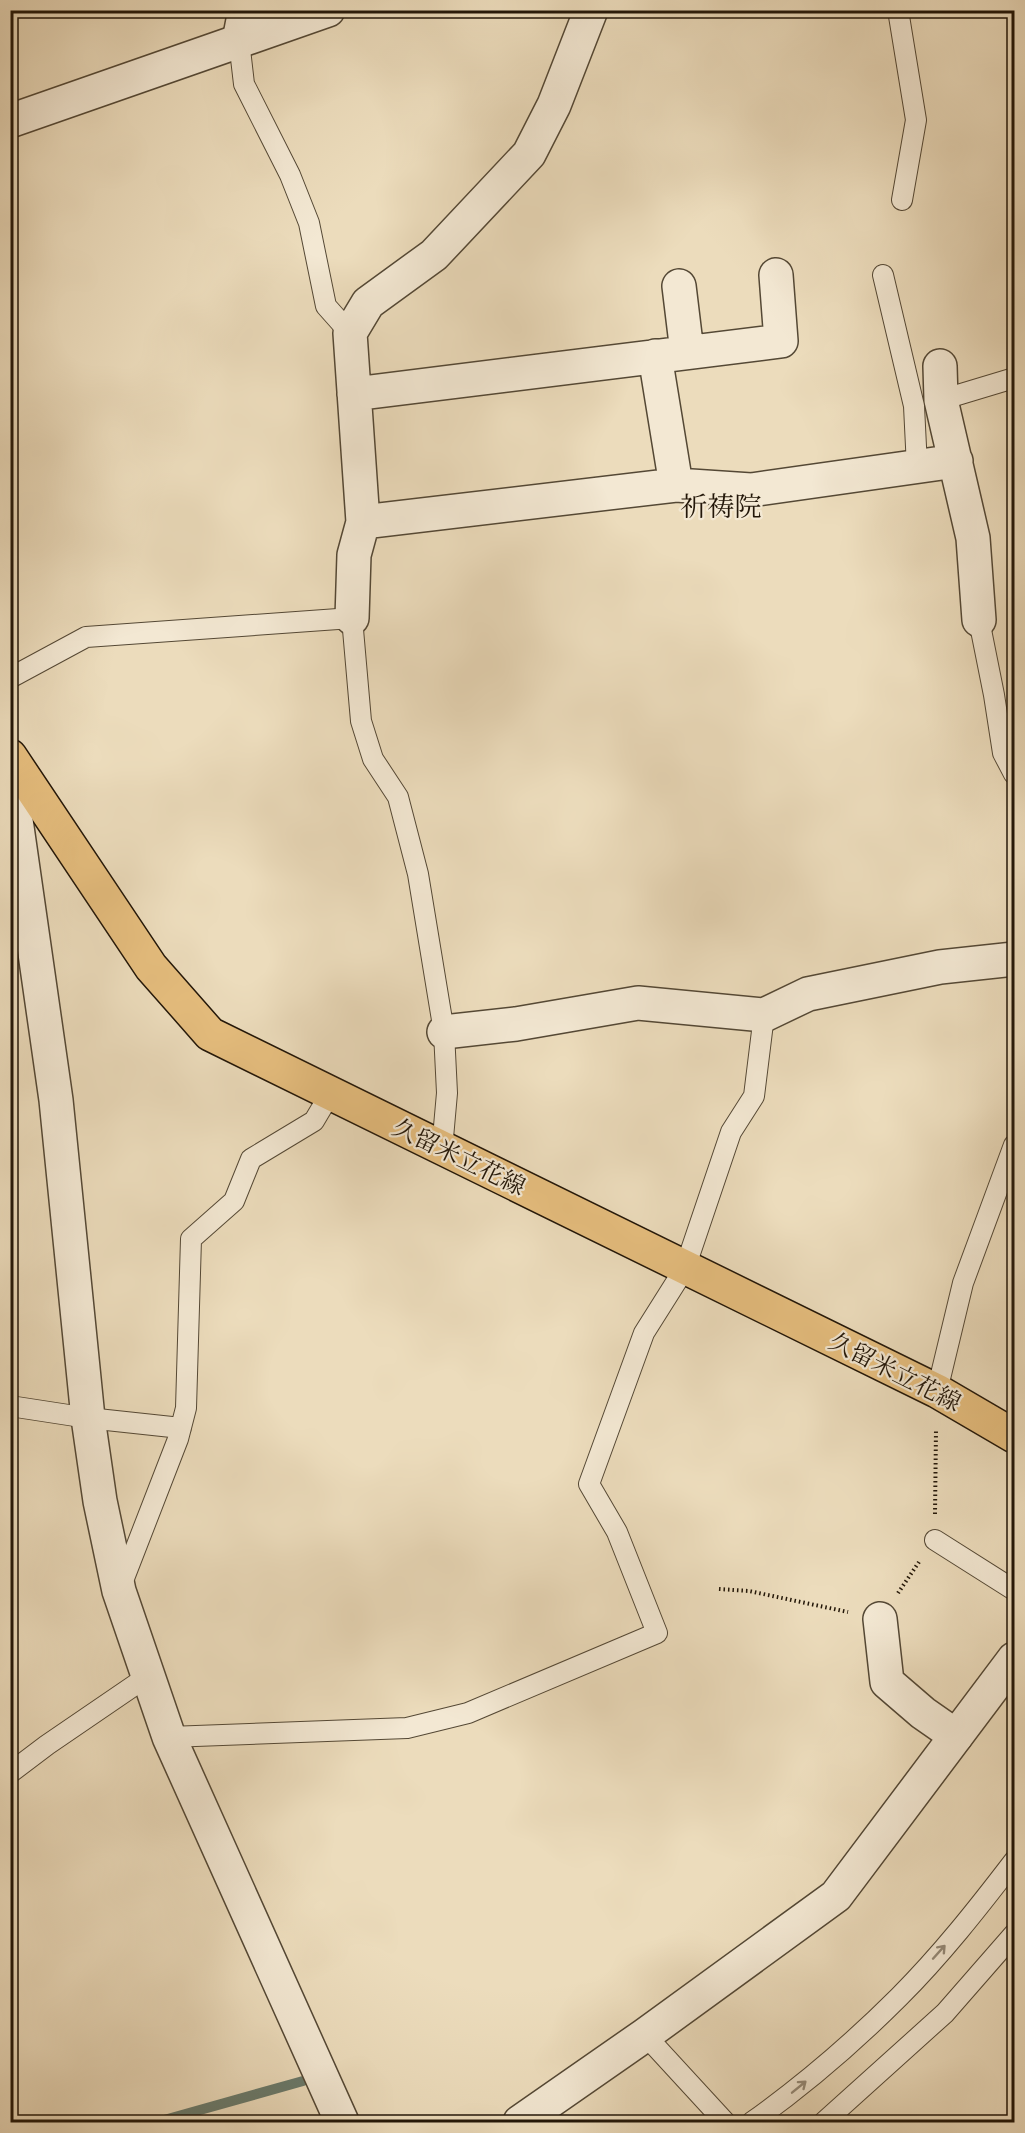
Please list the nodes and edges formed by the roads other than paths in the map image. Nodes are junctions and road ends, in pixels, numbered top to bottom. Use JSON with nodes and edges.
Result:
{"nodes":[{"id":1,"x":327,"y":10,"type":"edge"},
{"id":2,"x":591,"y":10,"type":"edge"},
{"id":3,"x":898,"y":10,"type":"edge"},
{"id":4,"x":242,"y":26,"type":"edge"},
{"id":5,"x":10,"y":121,"type":"edge"},
{"id":6,"x":902,"y":200,"type":"dead end"},
{"id":7,"x":776,"y":275,"type":"dead end"},
{"id":8,"x":883,"y":275,"type":"dead end"},
{"id":9,"x":679,"y":286,"type":"dead end"},
{"id":10,"x":350,"y":333,"type":"junction"},
{"id":11,"x":671,"y":354,"type":"junction"},
{"id":12,"x":940,"y":366,"type":"dead end"},
{"id":13,"x":1014,"y":378,"type":"edge"},
{"id":14,"x":354,"y":394,"type":"junction"},
{"id":15,"x":941,"y":400,"type":"junction"},
{"id":16,"x":956,"y":461,"type":"junction"},
{"id":17,"x":917,"y":467,"type":"junction"},
{"id":18,"x":676,"y":485,"type":"junction"},
{"id":19,"x":363,"y":522,"type":"junction"},
{"id":20,"x":352,"y":618,"type":"junction"},
{"id":21,"x":979,"y":620,"type":"joint"},
{"id":22,"x":10,"y":678,"type":"edge"},
{"id":23,"x":10,"y":756,"type":"edge"},
{"id":24,"x":1014,"y":774,"type":"edge"},
{"id":25,"x":17,"y":785,"type":"edge"},
{"id":26,"x":1014,"y":959,"type":"edge"},
{"id":27,"x":764,"y":1015,"type":"junction"},
{"id":28,"x":444,"y":1032,"type":"junction"},
{"id":29,"x":330,"y":1094,"type":"junction"},
{"id":30,"x":1014,"y":1145,"type":"edge"},
{"id":31,"x":442,"y":1149,"type":"junction"},
{"id":32,"x":685,"y":1268,"type":"junction"},
{"id":33,"x":937,"y":1391,"type":"junction"},
{"id":34,"x":10,"y":1406,"type":"edge"},
{"id":35,"x":88,"y":1418,"type":"junction"},
{"id":36,"x":181,"y":1428,"type":"junction"},
{"id":37,"x":1014,"y":1436,"type":"edge"},
{"id":38,"x":935,"y":1540,"type":"road end"},
{"id":39,"x":1014,"y":1590,"type":"edge"},
{"id":40,"x":119,"y":1592,"type":"junction"},
{"id":41,"x":880,"y":1619,"type":"road end"},
{"id":42,"x":1014,"y":1659,"type":"edge"},
{"id":43,"x":148,"y":1676,"type":"junction"},
{"id":44,"x":956,"y":1736,"type":"junction"},
{"id":45,"x":169,"y":1737,"type":"junction"},
{"id":46,"x":10,"y":1773,"type":"edge"},
{"id":47,"x":1014,"y":1861,"type":"edge"},
{"id":48,"x":1014,"y":1934,"type":"edge"},
{"id":49,"x":645,"y":2035,"type":"junction"},
{"id":50,"x":342,"y":2122,"type":"edge"},
{"id":51,"x":520,"y":2122,"type":"edge"},
{"id":52,"x":726,"y":2122,"type":"edge"},
{"id":53,"x":752,"y":2122,"type":"edge"},
{"id":54,"x":824,"y":2122,"type":"edge"}],
"edges":[{"from":1,"to":4,"type":"street"},
{"from":2,"to":10,"type":"street"},
{"from":3,"to":6,"type":"lane"},
{"from":4,"to":5,"type":"street"},
{"from":4,"to":10,"type":"lane"},
{"from":7,"to":11,"type":"street"},
{"from":8,"to":17,"type":"lane"},
{"from":9,"to":11,"type":"street"},
{"from":10,"to":14,"type":"street"},
{"from":11,"to":14,"type":"street"},
{"from":11,"to":18,"type":"street"},
{"from":12,"to":15,"type":"street"},
{"from":13,"to":15,"type":"lane"},
{"from":14,"to":19,"type":"street"},
{"from":15,"to":16,"type":"street"},
{"from":16,"to":17,"type":"street"},
{"from":16,"to":21,"type":"street"},
{"from":17,"to":18,"type":"street"},
{"from":18,"to":19,"type":"street"},
{"from":19,"to":20,"type":"street"},
{"from":20,"to":22,"type":"lane"},
{"from":20,"to":28,"type":"lane"},
{"from":21,"to":24,"type":"lane"},
{"from":23,"to":25,"type":"main road","name":"久留米立花線"},
{"from":25,"to":29,"type":"main road","name":"久留米立花線"},
{"from":25,"to":35,"type":"street"},
{"from":26,"to":27,"type":"street"},
{"from":27,"to":28,"type":"street"},
{"from":27,"to":32,"type":"lane"},
{"from":28,"to":31,"type":"lane"},
{"from":29,"to":31,"type":"main road","name":"久留米立花線"},
{"from":29,"to":36,"type":"lane"},
{"from":30,"to":33,"type":"lane"},
{"from":31,"to":32,"type":"main road","name":"久留米立花線"},
{"from":32,"to":33,"type":"main road","name":"久留米立花線"},
{"from":32,"to":45,"type":"lane"},
{"from":33,"to":37,"type":"main road","name":"久留米立花線"},
{"from":34,"to":35,"type":"lane"},
{"from":35,"to":36,"type":"lane"},
{"from":35,"to":40,"type":"street"},
{"from":36,"to":40,"type":"lane"},
{"from":38,"to":39,"type":"lane"},
{"from":40,"to":43,"type":"street"},
{"from":41,"to":44,"type":"street"},
{"from":42,"to":44,"type":"street"},
{"from":43,"to":45,"type":"street"},
{"from":43,"to":46,"type":"lane"},
{"from":44,"to":49,"type":"street"},
{"from":45,"to":50,"type":"street"},
{"from":53,"to":47,"type":"lane","one_way":true},
{"from":48,"to":54,"type":"lane"},
{"from":49,"to":51,"type":"street"},
{"from":49,"to":52,"type":"lane"}]}
